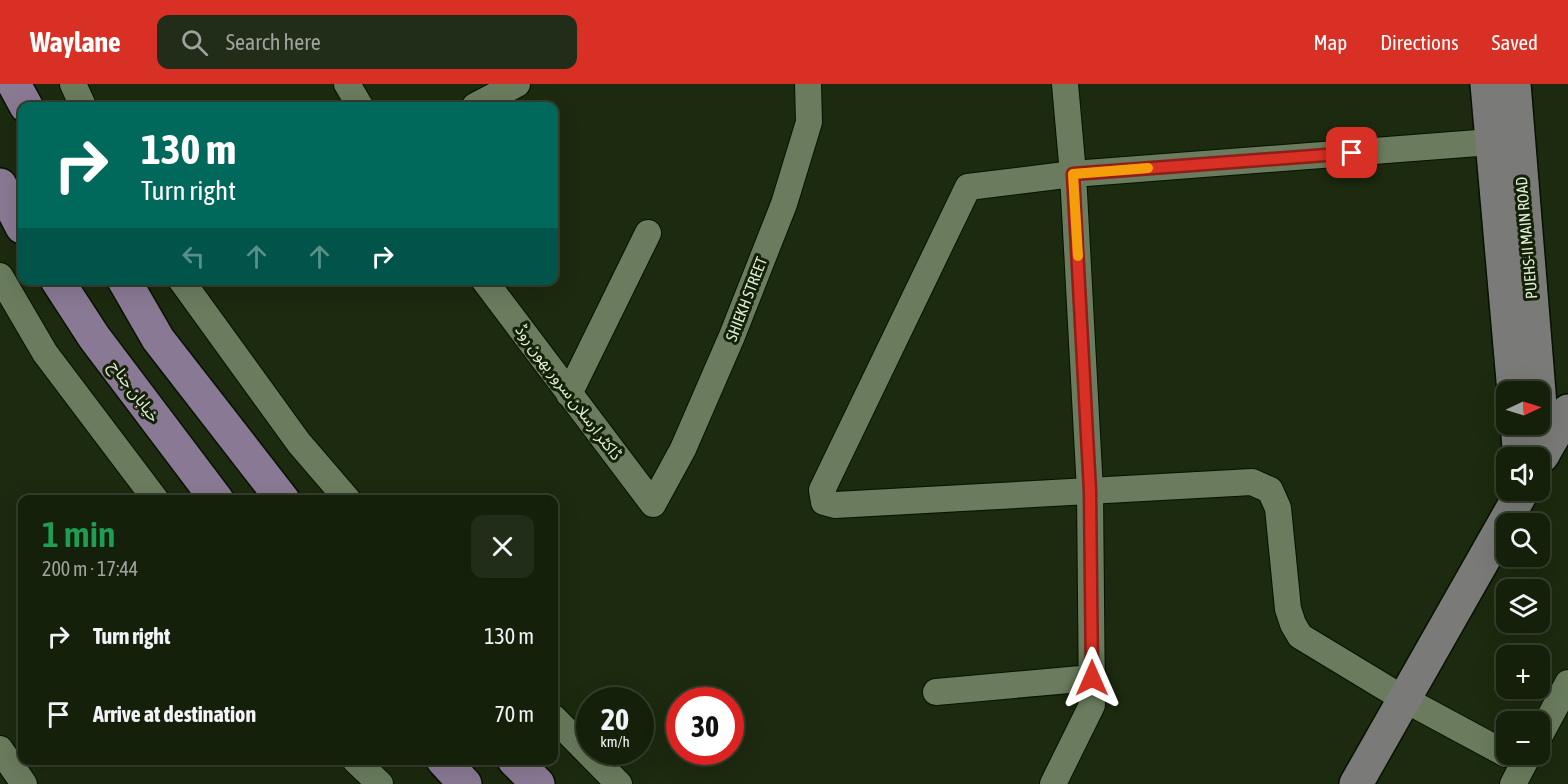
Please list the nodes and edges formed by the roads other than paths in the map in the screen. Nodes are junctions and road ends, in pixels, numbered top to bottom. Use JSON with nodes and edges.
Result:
{"nodes":[{"id":1,"x":14,"y":84,"type":"edge"},
{"id":2,"x":73,"y":84,"type":"edge"},
{"id":3,"x":346,"y":84,"type":"edge"},
{"id":4,"x":517,"y":84,"type":"edge"},
{"id":5,"x":808,"y":84,"type":"edge"},
{"id":6,"x":1065,"y":84,"type":"edge"},
{"id":7,"x":1487,"y":84,"type":"edge"},
{"id":8,"x":1514,"y":84,"type":"edge"},
{"id":9,"x":24,"y":102,"type":"edge"},
{"id":10,"x":81,"y":102,"type":"edge"},
{"id":11,"x":357,"y":102,"type":"edge"},
{"id":12,"x":483,"y":102,"type":"edge"},
{"id":13,"x":1491,"y":142,"type":"junction"},
{"id":14,"x":1073,"y":174,"type":"junction"},
{"id":15,"x":0,"y":185,"type":"edge"},
{"id":16,"x":18,"y":219,"type":"edge"},
{"id":17,"x":648,"y":233,"type":"dead end"},
{"id":18,"x":0,"y":276,"type":"edge"},
{"id":19,"x":60,"y":285,"type":"edge"},
{"id":20,"x":127,"y":285,"type":"edge"},
{"id":21,"x":185,"y":285,"type":"edge"},
{"id":22,"x":488,"y":285,"type":"edge"},
{"id":23,"x":1513,"y":381,"type":"edge"},
{"id":24,"x":1538,"y":381,"type":"edge"},
{"id":25,"x":569,"y":394,"type":"junction"},
{"id":26,"x":1568,"y":411,"type":"edge"},
{"id":27,"x":1541,"y":447,"type":"edge"},
{"id":28,"x":1090,"y":491,"type":"junction"},
{"id":29,"x":152,"y":495,"type":"edge"},
{"id":30,"x":213,"y":495,"type":"edge"},
{"id":31,"x":279,"y":495,"type":"edge"},
{"id":32,"x":344,"y":495,"type":"edge"},
{"id":33,"x":1517,"y":501,"type":"edge"},
{"id":34,"x":653,"y":504,"type":"joint"},
{"id":35,"x":1092,"y":678,"type":"junction"},
{"id":36,"x":1568,"y":683,"type":"edge"},
{"id":37,"x":936,"y":692,"type":"dead end"},
{"id":38,"x":1404,"y":699,"type":"junction"},
{"id":39,"x":1550,"y":717,"type":"edge"},
{"id":40,"x":558,"y":722,"type":"edge"},
{"id":41,"x":0,"y":749,"type":"edge"},
{"id":42,"x":1496,"y":751,"type":"edge"},
{"id":43,"x":360,"y":765,"type":"edge"},
{"id":44,"x":448,"y":765,"type":"edge"},
{"id":45,"x":519,"y":765,"type":"edge"},
{"id":46,"x":24,"y":784,"type":"edge"},
{"id":47,"x":380,"y":784,"type":"edge"},
{"id":48,"x":465,"y":784,"type":"edge"},
{"id":49,"x":538,"y":784,"type":"edge"},
{"id":50,"x":620,"y":784,"type":"edge"},
{"id":51,"x":1053,"y":784,"type":"edge"},
{"id":52,"x":1356,"y":784,"type":"edge"}],
"edges":[{"from":1,"to":9,"type":"main road"},
{"from":2,"to":10,"type":"street"},
{"from":3,"to":11,"type":"street"},
{"from":4,"to":12,"type":"street"},
{"from":5,"to":34,"type":"street","name":"SHIEKH STREET"},
{"from":6,"to":14,"type":"street"},
{"from":7,"to":13,"type":"street"},
{"from":8,"to":24,"type":"street","name":"PUEHS-II MAIN ROAD"},
{"from":13,"to":14,"type":"street"},
{"from":13,"to":23,"type":"street"},
{"from":14,"to":28,"type":"street"},
{"from":14,"to":28,"type":"street"},
{"from":15,"to":16,"type":"main road"},
{"from":17,"to":25,"type":"street"},
{"from":18,"to":29,"type":"street"},
{"from":19,"to":30,"type":"main road","name":"خیابان جناح"},
{"from":20,"to":31,"type":"main road"},
{"from":21,"to":32,"type":"street"},
{"from":22,"to":25,"type":"street","name":"ڈاکٹر ارسلان سرور بھون روڈ"},
{"from":25,"to":34,"type":"street","name":"ڈاکٹر ارسلان سرور بھون روڈ"},
{"from":26,"to":27,"type":"street"},
{"from":28,"to":35,"type":"street"},
{"from":28,"to":38,"type":"street"},
{"from":33,"to":38,"type":"street"},
{"from":35,"to":37,"type":"street"},
{"from":35,"to":51,"type":"street"},
{"from":36,"to":39,"type":"street"},
{"from":38,"to":42,"type":"street"},
{"from":38,"to":52,"type":"street"},
{"from":40,"to":50,"type":"street"},
{"from":41,"to":46,"type":"street"},
{"from":43,"to":47,"type":"street"},
{"from":44,"to":48,"type":"main road"},
{"from":45,"to":49,"type":"main road"}]}
